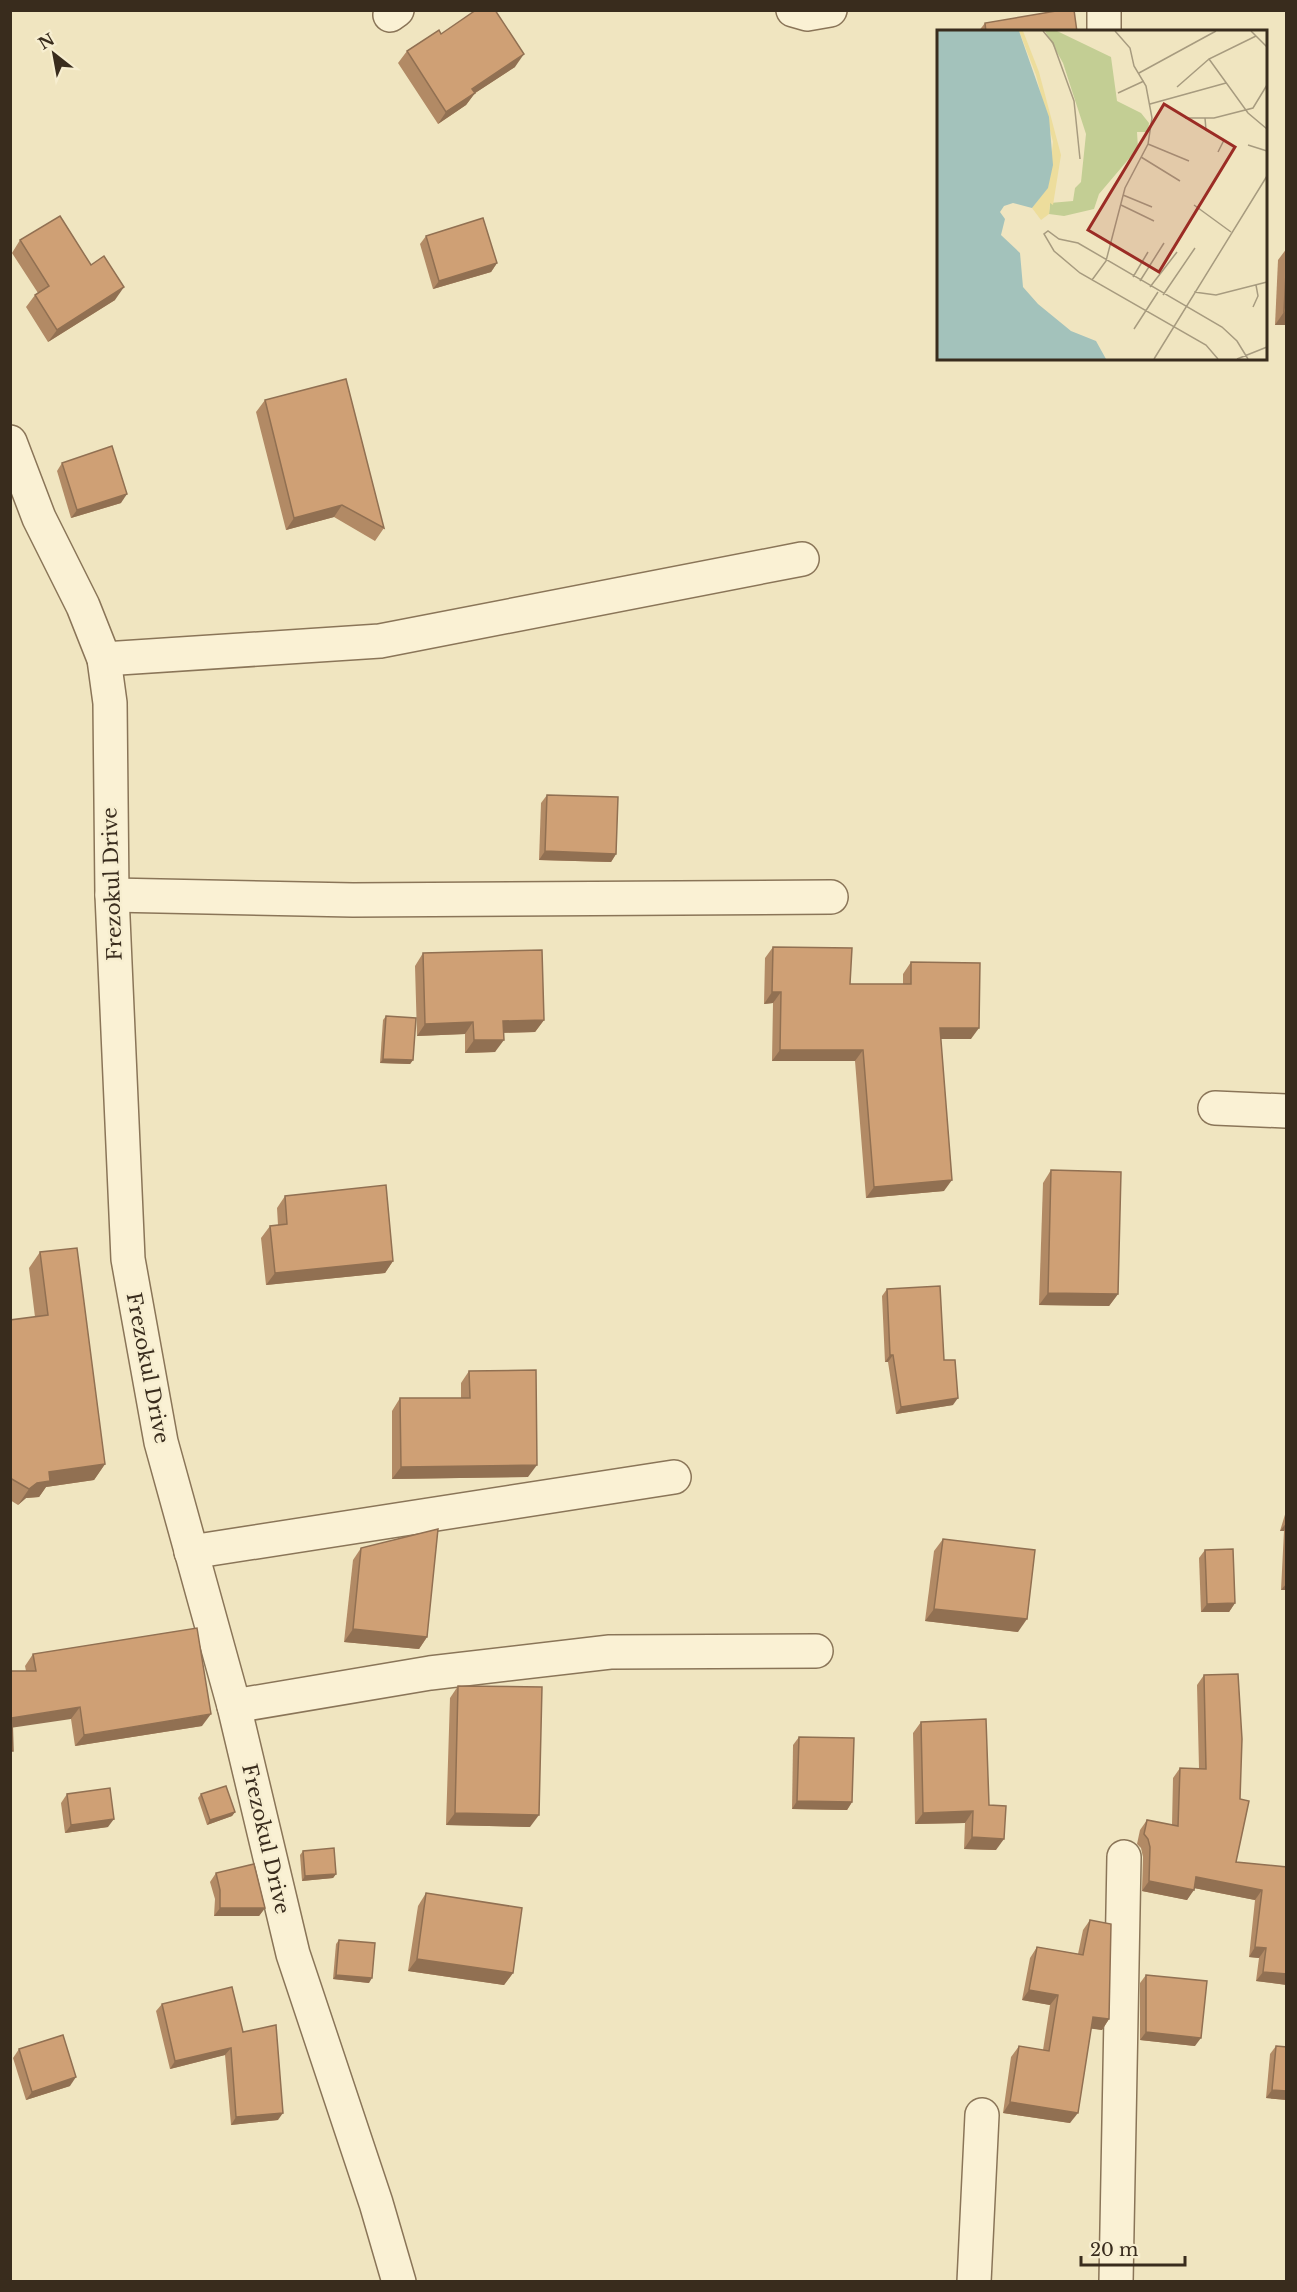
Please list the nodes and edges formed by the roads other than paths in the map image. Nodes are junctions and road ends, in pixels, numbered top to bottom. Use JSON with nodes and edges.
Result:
{"nodes":[{"id":1,"x":793,"y":10,"type":"edge"},
{"id":2,"x":830,"y":10,"type":"edge"},
{"id":3,"x":1104,"y":10,"type":"edge"},
{"id":4,"x":1104,"y":30,"type":"edge"},
{"id":5,"x":10,"y":442,"type":"edge"},
{"id":6,"x":802,"y":559,"type":"dead end"},
{"id":7,"x":104,"y":659,"type":"junction"},
{"id":8,"x":112,"y":895,"type":"junction"},
{"id":9,"x":831,"y":897,"type":"dead end"},
{"id":10,"x":1215,"y":1108,"type":"dead end"},
{"id":11,"x":1287,"y":1111,"type":"edge"},
{"id":12,"x":674,"y":1477,"type":"dead end"},
{"id":13,"x":191,"y":1552,"type":"junction"},
{"id":14,"x":816,"y":1651,"type":"dead end"},
{"id":15,"x":234,"y":1706,"type":"junction"},
{"id":16,"x":1124,"y":1857,"type":"dead end"},
{"id":17,"x":982,"y":2115,"type":"dead end"},
{"id":18,"x":399,"y":2282,"type":"edge"},
{"id":19,"x":974,"y":2282,"type":"edge"},
{"id":20,"x":1116,"y":2282,"type":"edge"}],
"edges":[{"from":1,"to":2,"type":"street"},
{"from":3,"to":4,"type":"street"},
{"from":5,"to":7,"type":"street","name":"Frezokul Drive"},
{"from":6,"to":7,"type":"street"},
{"from":7,"to":8,"type":"street","name":"Frezokul Drive"},
{"from":8,"to":9,"type":"street"},
{"from":8,"to":13,"type":"street","name":"Frezokul Drive"},
{"from":10,"to":11,"type":"street"},
{"from":12,"to":13,"type":"street"},
{"from":13,"to":15,"type":"street","name":"Frezokul Drive"},
{"from":14,"to":15,"type":"street"},
{"from":15,"to":18,"type":"street","name":"Frezokul Drive"},
{"from":16,"to":20,"type":"street"},
{"from":17,"to":19,"type":"street"}]}
